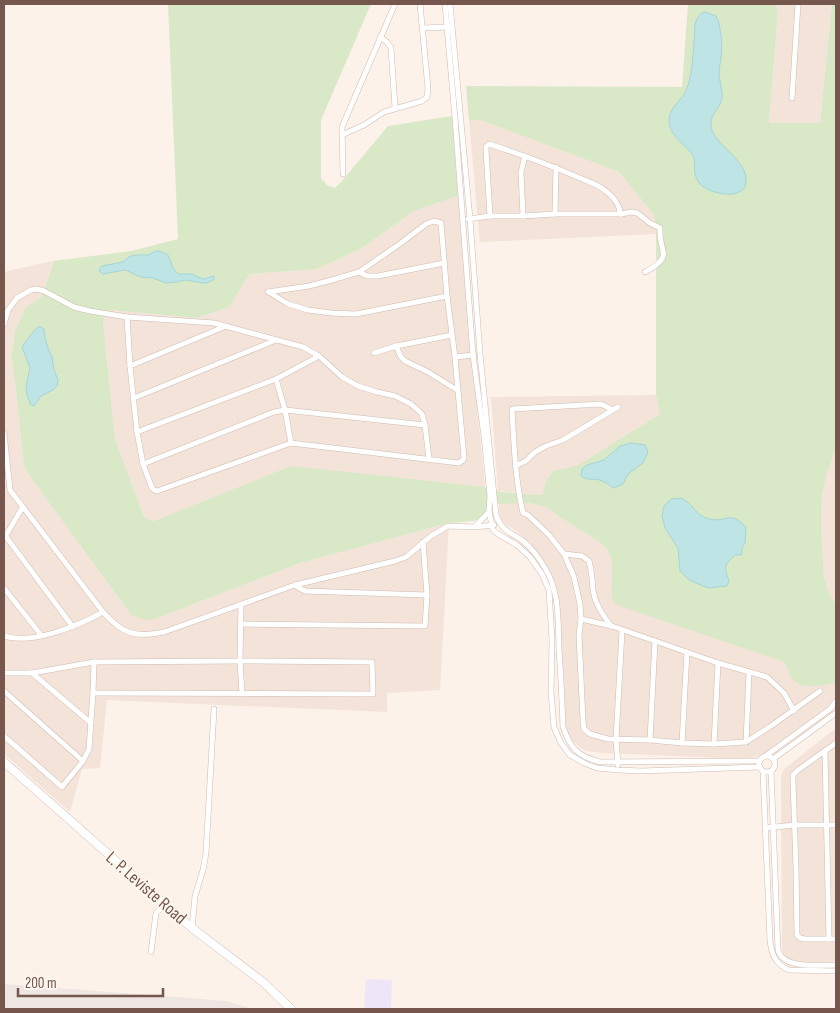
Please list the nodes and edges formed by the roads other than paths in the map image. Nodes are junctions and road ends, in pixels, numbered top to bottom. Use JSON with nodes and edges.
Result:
{"nodes":[{"id":1,"x":395,"y":4,"type":"edge"},
{"id":2,"x":420,"y":4,"type":"edge"},
{"id":3,"x":445,"y":4,"type":"edge"},
{"id":4,"x":450,"y":4,"type":"edge"},
{"id":5,"x":798,"y":4,"type":"edge"},
{"id":6,"x":450,"y":27,"type":"junction"},
{"id":7,"x":422,"y":28,"type":"junction"},
{"id":8,"x":380,"y":37,"type":"junction"},
{"id":9,"x":792,"y":98,"type":"dead end"},
{"id":10,"x":395,"y":108,"type":"junction"},
{"id":11,"x":342,"y":135,"type":"junction"},
{"id":12,"x":525,"y":156,"type":"junction"},
{"id":13,"x":556,"y":167,"type":"junction"},
{"id":14,"x":343,"y":174,"type":"dead end"},
{"id":15,"x":555,"y":214,"type":"junction"},
{"id":16,"x":621,"y":214,"type":"junction"},
{"id":17,"x":490,"y":216,"type":"junction"},
{"id":18,"x":523,"y":216,"type":"junction"},
{"id":19,"x":470,"y":219,"type":"junction"},
{"id":20,"x":462,"y":220,"type":"junction"},
{"id":21,"x":444,"y":263,"type":"junction"},
{"id":22,"x":359,"y":272,"type":"junction"},
{"id":23,"x":645,"y":272,"type":"dead end"},
{"id":24,"x":447,"y":296,"type":"junction"},
{"id":25,"x":127,"y":317,"type":"junction"},
{"id":26,"x":4,"y":324,"type":"edge"},
{"id":27,"x":226,"y":326,"type":"junction"},
{"id":28,"x":452,"y":335,"type":"junction"},
{"id":29,"x":277,"y":340,"type":"junction"},
{"id":30,"x":396,"y":346,"type":"junction"},
{"id":31,"x":374,"y":352,"type":"dead end"},
{"id":32,"x":480,"y":354,"type":"junction"},
{"id":33,"x":473,"y":355,"type":"junction"},
{"id":34,"x":319,"y":356,"type":"junction"},
{"id":35,"x":455,"y":357,"type":"junction"},
{"id":36,"x":130,"y":366,"type":"junction"},
{"id":37,"x":276,"y":378,"type":"junction"},
{"id":38,"x":457,"y":390,"type":"junction"},
{"id":39,"x":134,"y":398,"type":"junction"},
{"id":40,"x":618,"y":407,"type":"dead end"},
{"id":41,"x":286,"y":410,"type":"junction"},
{"id":42,"x":612,"y":410,"type":"junction"},
{"id":43,"x":425,"y":425,"type":"junction"},
{"id":44,"x":137,"y":432,"type":"junction"},
{"id":45,"x":4,"y":433,"type":"edge"},
{"id":46,"x":291,"y":443,"type":"junction"},
{"id":47,"x":429,"y":459,"type":"junction"},
{"id":48,"x":143,"y":464,"type":"junction"},
{"id":49,"x":515,"y":466,"type":"junction"},
{"id":50,"x":22,"y":508,"type":"junction"},
{"id":51,"x":489,"y":512,"type":"junction"},
{"id":52,"x":499,"y":524,"type":"junction"},
{"id":53,"x":492,"y":526,"type":"junction"},
{"id":54,"x":475,"y":527,"type":"junction"},
{"id":55,"x":4,"y":537,"type":"edge"},
{"id":56,"x":423,"y":542,"type":"junction"},
{"id":57,"x":564,"y":554,"type":"junction"},
{"id":58,"x":295,"y":585,"type":"junction"},
{"id":59,"x":4,"y":588,"type":"edge"},
{"id":60,"x":426,"y":595,"type":"junction"},
{"id":61,"x":241,"y":605,"type":"junction"},
{"id":62,"x":102,"y":612,"type":"junction"},
{"id":63,"x":581,"y":618,"type":"junction"},
{"id":64,"x":242,"y":624,"type":"junction"},
{"id":65,"x":74,"y":626,"type":"junction"},
{"id":66,"x":612,"y":626,"type":"junction"},
{"id":67,"x":622,"y":630,"type":"junction"},
{"id":68,"x":41,"y":635,"type":"junction"},
{"id":69,"x":4,"y":636,"type":"edge"},
{"id":70,"x":655,"y":641,"type":"junction"},
{"id":71,"x":687,"y":652,"type":"junction"},
{"id":72,"x":240,"y":661,"type":"junction"},
{"id":73,"x":94,"y":662,"type":"junction"},
{"id":74,"x":718,"y":663,"type":"junction"},
{"id":75,"x":4,"y":672,"type":"edge"},
{"id":76,"x":32,"y":673,"type":"junction"},
{"id":77,"x":749,"y":673,"type":"junction"},
{"id":78,"x":4,"y":691,"type":"edge"},
{"id":79,"x":820,"y":691,"type":"dead end"},
{"id":80,"x":93,"y":693,"type":"junction"},
{"id":81,"x":242,"y":693,"type":"junction"},
{"id":82,"x":836,"y":701,"type":"edge"},
{"id":83,"x":214,"y":709,"type":"dead end"},
{"id":84,"x":794,"y":711,"type":"junction"},
{"id":85,"x":836,"y":713,"type":"edge"},
{"id":86,"x":90,"y":723,"type":"junction"},
{"id":87,"x":4,"y":736,"type":"edge"},
{"id":88,"x":616,"y":739,"type":"junction"},
{"id":89,"x":650,"y":740,"type":"junction"},
{"id":90,"x":746,"y":742,"type":"junction"},
{"id":91,"x":682,"y":743,"type":"junction"},
{"id":92,"x":836,"y":743,"type":"edge"},
{"id":93,"x":714,"y":744,"type":"junction"},
{"id":94,"x":825,"y":752,"type":"junction"},
{"id":95,"x":773,"y":759,"type":"junction"},
{"id":96,"x":83,"y":761,"type":"junction"},
{"id":97,"x":4,"y":762,"type":"edge"},
{"id":98,"x":618,"y":763,"type":"junction"},
{"id":99,"x":762,"y":764,"type":"junction"},
{"id":100,"x":618,"y":770,"type":"junction"},
{"id":101,"x":771,"y":771,"type":"junction"},
{"id":102,"x":794,"y":825,"type":"junction"},
{"id":103,"x":826,"y":825,"type":"junction"},
{"id":104,"x":836,"y":825,"type":"edge"},
{"id":105,"x":773,"y":827,"type":"junction"},
{"id":106,"x":765,"y":828,"type":"junction"},
{"id":107,"x":165,"y":905,"type":"junction"},
{"id":108,"x":192,"y":928,"type":"junction"},
{"id":109,"x":829,"y":939,"type":"junction"},
{"id":110,"x":836,"y":939,"type":"edge"},
{"id":111,"x":151,"y":952,"type":"dead end"},
{"id":112,"x":836,"y":965,"type":"edge"},
{"id":113,"x":836,"y":971,"type":"edge"},
{"id":114,"x":291,"y":1009,"type":"edge"}],
"edges":[{"from":1,"to":8,"type":"street"},
{"from":2,"to":7,"type":"street"},
{"from":3,"to":6,"type":"street"},
{"from":4,"to":6,"type":"street"},
{"from":5,"to":9,"type":"street"},
{"from":6,"to":7,"type":"street"},
{"from":6,"to":19,"type":"street"},
{"from":6,"to":20,"type":"street"},
{"from":7,"to":10,"type":"street"},
{"from":8,"to":10,"type":"street"},
{"from":8,"to":11,"type":"street"},
{"from":10,"to":11,"type":"street"},
{"from":11,"to":14,"type":"street"},
{"from":12,"to":13,"type":"street"},
{"from":12,"to":17,"type":"street"},
{"from":12,"to":18,"type":"street"},
{"from":13,"to":15,"type":"street"},
{"from":13,"to":16,"type":"street"},
{"from":15,"to":16,"type":"street"},
{"from":15,"to":18,"type":"street"},
{"from":16,"to":23,"type":"street"},
{"from":17,"to":18,"type":"street"},
{"from":17,"to":19,"type":"street"},
{"from":19,"to":20,"type":"street"},
{"from":19,"to":32,"type":"street"},
{"from":20,"to":33,"type":"street"},
{"from":21,"to":22,"type":"street"},
{"from":21,"to":22,"type":"street"},
{"from":21,"to":24,"type":"street"},
{"from":22,"to":24,"type":"street"},
{"from":24,"to":28,"type":"street"},
{"from":25,"to":26,"type":"street"},
{"from":25,"to":27,"type":"street"},
{"from":25,"to":36,"type":"street"},
{"from":27,"to":29,"type":"street"},
{"from":27,"to":36,"type":"street"},
{"from":28,"to":30,"type":"street"},
{"from":28,"to":35,"type":"street"},
{"from":29,"to":34,"type":"street"},
{"from":29,"to":39,"type":"street"},
{"from":30,"to":31,"type":"street"},
{"from":30,"to":38,"type":"street"},
{"from":32,"to":33,"type":"street"},
{"from":32,"to":52,"type":"street"},
{"from":33,"to":35,"type":"street"},
{"from":33,"to":51,"type":"street"},
{"from":34,"to":37,"type":"street"},
{"from":34,"to":43,"type":"street"},
{"from":35,"to":38,"type":"street"},
{"from":36,"to":39,"type":"street"},
{"from":37,"to":41,"type":"street"},
{"from":37,"to":44,"type":"street"},
{"from":38,"to":47,"type":"street"},
{"from":39,"to":44,"type":"street"},
{"from":40,"to":42,"type":"street"},
{"from":41,"to":43,"type":"street"},
{"from":41,"to":46,"type":"street"},
{"from":41,"to":48,"type":"street"},
{"from":42,"to":49,"type":"street"},
{"from":42,"to":49,"type":"street"},
{"from":43,"to":47,"type":"street"},
{"from":44,"to":48,"type":"street"},
{"from":45,"to":50,"type":"street"},
{"from":46,"to":47,"type":"street"},
{"from":46,"to":48,"type":"street"},
{"from":49,"to":57,"type":"street"},
{"from":50,"to":55,"type":"street"},
{"from":50,"to":62,"type":"street"},
{"from":51,"to":53,"type":"street"},
{"from":51,"to":54,"type":"street"},
{"from":52,"to":53,"type":"street"},
{"from":52,"to":98,"type":"street"},
{"from":53,"to":54,"type":"street"},
{"from":53,"to":100,"type":"street"},
{"from":54,"to":56,"type":"street"},
{"from":55,"to":65,"type":"street"},
{"from":56,"to":58,"type":"street"},
{"from":56,"to":60,"type":"street"},
{"from":57,"to":63,"type":"street"},
{"from":57,"to":66,"type":"street"},
{"from":58,"to":60,"type":"street"},
{"from":58,"to":61,"type":"street"},
{"from":59,"to":68,"type":"street"},
{"from":60,"to":64,"type":"street"},
{"from":61,"to":62,"type":"street"},
{"from":61,"to":64,"type":"street"},
{"from":62,"to":65,"type":"street"},
{"from":63,"to":66,"type":"street"},
{"from":63,"to":88,"type":"street"},
{"from":64,"to":72,"type":"street"},
{"from":65,"to":68,"type":"street"},
{"from":66,"to":67,"type":"street"},
{"from":67,"to":70,"type":"street"},
{"from":67,"to":88,"type":"street"},
{"from":68,"to":69,"type":"street"},
{"from":70,"to":71,"type":"street"},
{"from":70,"to":89,"type":"street"},
{"from":71,"to":74,"type":"street"},
{"from":71,"to":91,"type":"street"},
{"from":72,"to":73,"type":"street"},
{"from":72,"to":81,"type":"street"},
{"from":72,"to":81,"type":"street"},
{"from":73,"to":76,"type":"street"},
{"from":73,"to":80,"type":"street"},
{"from":74,"to":77,"type":"street"},
{"from":74,"to":93,"type":"street"},
{"from":75,"to":76,"type":"street"},
{"from":76,"to":86,"type":"street"},
{"from":77,"to":84,"type":"street"},
{"from":77,"to":90,"type":"street"},
{"from":78,"to":96,"type":"street"},
{"from":79,"to":84,"type":"street"},
{"from":80,"to":81,"type":"street"},
{"from":80,"to":86,"type":"street"},
{"from":82,"to":99,"type":"street"},
{"from":83,"to":108,"type":"street"},
{"from":84,"to":90,"type":"street"},
{"from":85,"to":95,"type":"street"},
{"from":86,"to":96,"type":"street"},
{"from":87,"to":96,"type":"street"},
{"from":88,"to":89,"type":"street"},
{"from":88,"to":98,"type":"street"},
{"from":89,"to":91,"type":"street"},
{"from":90,"to":93,"type":"street"},
{"from":91,"to":93,"type":"street"},
{"from":92,"to":94,"type":"street"},
{"from":94,"to":102,"type":"street"},
{"from":94,"to":103,"type":"street"},
{"from":95,"to":99,"type":"street"},
{"from":95,"to":101,"type":"street"},
{"from":97,"to":107,"type":"main road","name":"L. P. Leviste Road"},
{"from":98,"to":99,"type":"street"},
{"from":98,"to":100,"type":"street"},
{"from":99,"to":100,"type":"street"},
{"from":99,"to":101,"type":"street"},
{"from":99,"to":106,"type":"street"},
{"from":101,"to":105,"type":"street"},
{"from":102,"to":103,"type":"street"},
{"from":102,"to":105,"type":"street"},
{"from":102,"to":109,"type":"street"},
{"from":103,"to":104,"type":"street"},
{"from":103,"to":109,"type":"street"},
{"from":105,"to":106,"type":"street"},
{"from":105,"to":112,"type":"street"},
{"from":106,"to":113,"type":"street"},
{"from":107,"to":108,"type":"main road","name":"L. P. Leviste Road"},
{"from":107,"to":111,"type":"street"},
{"from":108,"to":114,"type":"main road","name":"L. P. Leviste Road"},
{"from":109,"to":110,"type":"street"}]}
